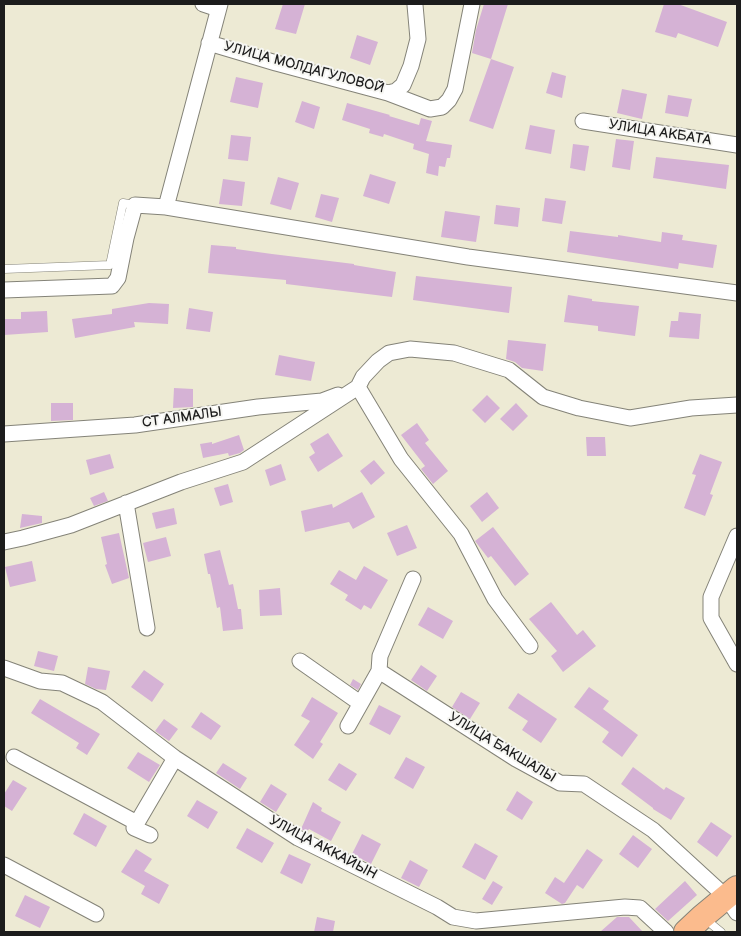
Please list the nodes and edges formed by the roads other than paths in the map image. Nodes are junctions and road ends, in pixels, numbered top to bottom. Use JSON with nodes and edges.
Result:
{"nodes":[{"id":1,"x":203,"y":4,"type":"edge"},
{"id":2,"x":416,"y":4,"type":"edge"},
{"id":3,"x":472,"y":4,"type":"edge"},
{"id":4,"x":219,"y":6,"type":"edge"},
{"id":5,"x":209,"y":42,"type":"junction"},
{"id":6,"x":388,"y":92,"type":"junction"},
{"id":7,"x":583,"y":120,"type":"dead end"},
{"id":8,"x":737,"y":145,"type":"edge"},
{"id":9,"x":135,"y":205,"type":"junction"},
{"id":10,"x":166,"y":207,"type":"junction"},
{"id":11,"x":4,"y":269,"type":"edge"},
{"id":12,"x":4,"y":290,"type":"edge"},
{"id":13,"x":737,"y":293,"type":"edge"},
{"id":14,"x":358,"y":387,"type":"junction"},
{"id":15,"x":737,"y":405,"type":"edge"},
{"id":16,"x":4,"y":434,"type":"edge"},
{"id":17,"x":126,"y":503,"type":"junction"},
{"id":18,"x":737,"y":536,"type":"edge"},
{"id":19,"x":4,"y":542,"type":"edge"},
{"id":20,"x":413,"y":579,"type":"dead end"},
{"id":21,"x":147,"y":628,"type":"dead end"},
{"id":22,"x":530,"y":646,"type":"dead end"},
{"id":23,"x":300,"y":662,"type":"dead end"},
{"id":24,"x":737,"y":664,"type":"edge"},
{"id":25,"x":4,"y":668,"type":"edge"},
{"id":26,"x":379,"y":671,"type":"junction"},
{"id":27,"x":360,"y":703,"type":"junction"},
{"id":28,"x":348,"y":726,"type":"dead end"},
{"id":29,"x":14,"y":758,"type":"dead end"},
{"id":30,"x":175,"y":758,"type":"junction"},
{"id":31,"x":137,"y":824,"type":"junction"},
{"id":32,"x":150,"y":836,"type":"dead end"},
{"id":33,"x":4,"y":865,"type":"edge"},
{"id":34,"x":734,"y":899,"type":"edge"},
{"id":35,"x":96,"y":914,"type":"dead end"},
{"id":36,"x":694,"y":925,"type":"edge"},
{"id":37,"x":666,"y":932,"type":"edge"},
{"id":38,"x":721,"y":932,"type":"edge"}],
"edges":[{"from":1,"to":4,"type":"street"},
{"from":2,"to":6,"type":"street","name":"УЛИЦА МОЛДАГУЛОВОЙ"},
{"from":3,"to":6,"type":"street"},
{"from":4,"to":5,"type":"street"},
{"from":5,"to":6,"type":"street","name":"УЛИЦА МОЛДАГУЛОВОЙ"},
{"from":5,"to":10,"type":"street"},
{"from":7,"to":8,"type":"street","name":"УЛИЦА АКБАТА"},
{"from":9,"to":10,"type":"street"},
{"from":9,"to":11,"type":"lane"},
{"from":9,"to":12,"type":"street"},
{"from":10,"to":13,"type":"street"},
{"from":14,"to":15,"type":"street"},
{"from":14,"to":16,"type":"street","name":"СТ АЛМАЛЫ"},
{"from":14,"to":17,"type":"street"},
{"from":14,"to":22,"type":"street"},
{"from":17,"to":19,"type":"street"},
{"from":17,"to":21,"type":"street"},
{"from":18,"to":24,"type":"street"},
{"from":20,"to":26,"type":"street"},
{"from":23,"to":27,"type":"street"},
{"from":25,"to":30,"type":"street","name":"УЛИЦА АККАЙЫН"},
{"from":26,"to":27,"type":"street"},
{"from":26,"to":34,"type":"street","name":"УЛИЦА БАКШАЛЫ"},
{"from":27,"to":28,"type":"street"},
{"from":29,"to":31,"type":"street"},
{"from":30,"to":31,"type":"street"},
{"from":30,"to":37,"type":"street","name":"УЛИЦА АККАЙЫН"},
{"from":31,"to":32,"type":"street"},
{"from":33,"to":35,"type":"street"},
{"from":34,"to":36,"type":"main road"},
{"from":36,"to":38,"type":"lane"}]}
